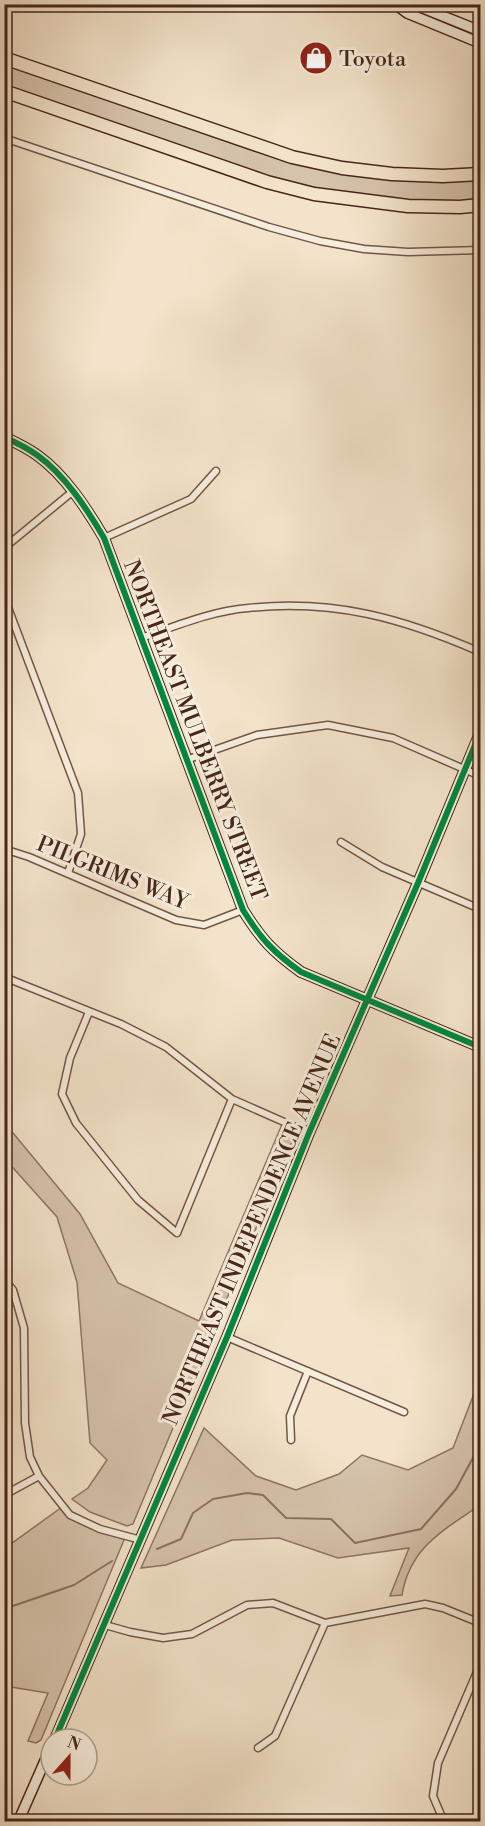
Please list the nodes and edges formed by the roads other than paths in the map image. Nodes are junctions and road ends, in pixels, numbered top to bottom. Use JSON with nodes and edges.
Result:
{"nodes":[{"id":1,"x":395,"y":4,"type":"edge"},
{"id":2,"x":413,"y":4,"type":"edge"},
{"id":3,"x":480,"y":30,"type":"edge"},
{"id":4,"x":480,"y":43,"type":"edge"},
{"id":5,"x":4,"y":58,"type":"edge"},
{"id":6,"x":4,"y":91,"type":"edge"},
{"id":7,"x":4,"y":138,"type":"edge"},
{"id":8,"x":480,"y":174,"type":"edge"},
{"id":9,"x":480,"y":205,"type":"edge"},
{"id":10,"x":480,"y":250,"type":"edge"},
{"id":11,"x":4,"y":437,"type":"edge"},
{"id":12,"x":216,"y":471,"type":"dead end"},
{"id":13,"x":72,"y":492,"type":"junction"},
{"id":14,"x":104,"y":538,"type":"junction"},
{"id":15,"x":4,"y":548,"type":"edge"},
{"id":16,"x":4,"y":597,"type":"edge"},
{"id":17,"x":141,"y":638,"type":"junction"},
{"id":18,"x":480,"y":652,"type":"edge"},
{"id":19,"x":480,"y":733,"type":"edge"},
{"id":20,"x":186,"y":760,"type":"junction"},
{"id":21,"x":466,"y":770,"type":"junction"},
{"id":22,"x":480,"y":776,"type":"edge"},
{"id":23,"x":341,"y":842,"type":"dead end"},
{"id":24,"x":4,"y":849,"type":"edge"},
{"id":25,"x":68,"y":873,"type":"junction"},
{"id":26,"x":418,"y":883,"type":"junction"},
{"id":27,"x":480,"y":909,"type":"edge"},
{"id":28,"x":243,"y":910,"type":"junction"},
{"id":29,"x":4,"y":976,"type":"edge"},
{"id":30,"x":367,"y":1000,"type":"junction"},
{"id":31,"x":88,"y":1012,"type":"junction"},
{"id":32,"x":480,"y":1047,"type":"edge"},
{"id":33,"x":232,"y":1099,"type":"junction"},
{"id":34,"x":309,"y":1133,"type":"junction"},
{"id":35,"x":4,"y":1279,"type":"edge"},
{"id":36,"x":227,"y":1337,"type":"junction"},
{"id":37,"x":308,"y":1371,"type":"junction"},
{"id":38,"x":404,"y":1412,"type":"dead end"},
{"id":39,"x":291,"y":1440,"type":"dead end"},
{"id":40,"x":39,"y":1476,"type":"junction"},
{"id":41,"x":4,"y":1495,"type":"edge"},
{"id":42,"x":141,"y":1540,"type":"junction"},
{"id":43,"x":325,"y":1623,"type":"junction"},
{"id":44,"x":480,"y":1623,"type":"edge"},
{"id":45,"x":105,"y":1625,"type":"junction"},
{"id":46,"x":480,"y":1665,"type":"edge"},
{"id":47,"x":60,"y":1727,"type":"edge"},
{"id":48,"x":258,"y":1748,"type":"dead end"},
{"id":49,"x":39,"y":1774,"type":"edge"},
{"id":50,"x":18,"y":1821,"type":"edge"},
{"id":51,"x":444,"y":1821,"type":"edge"}],
"edges":[{"from":1,"to":4,"type":"street"},
{"from":2,"to":3,"type":"street"},
{"from":5,"to":8,"type":"highway"},
{"from":6,"to":9,"type":"highway"},
{"from":7,"to":10,"type":"street"},
{"from":11,"to":13,"type":"street","name":"NORTHEAST MULBERRY STREET"},
{"from":12,"to":14,"type":"street"},
{"from":13,"to":14,"type":"street","name":"NORTHEAST MULBERRY STREET"},
{"from":13,"to":15,"type":"street"},
{"from":14,"to":17,"type":"street","name":"NORTHEAST MULBERRY STREET"},
{"from":16,"to":25,"type":"street"},
{"from":17,"to":18,"type":"street"},
{"from":17,"to":20,"type":"street","name":"NORTHEAST MULBERRY STREET"},
{"from":19,"to":21,"type":"street","name":"NORTHEAST INDEPENDENCE AVENUE"},
{"from":20,"to":21,"type":"street"},
{"from":20,"to":28,"type":"street","name":"NORTHEAST MULBERRY STREET"},
{"from":21,"to":22,"type":"street"},
{"from":21,"to":26,"type":"street","name":"NORTHEAST INDEPENDENCE AVENUE"},
{"from":23,"to":26,"type":"street"},
{"from":24,"to":25,"type":"street","name":"PILGRIMS WAY"},
{"from":25,"to":28,"type":"street","name":"PILGRIMS WAY"},
{"from":26,"to":27,"type":"street"},
{"from":26,"to":30,"type":"street","name":"NORTHEAST INDEPENDENCE AVENUE"},
{"from":28,"to":30,"type":"street","name":"NORTHEAST MULBERRY STREET"},
{"from":29,"to":31,"type":"street"},
{"from":30,"to":32,"type":"street","name":"NORTHEAST MULBERRY STREET"},
{"from":30,"to":34,"type":"street","name":"NORTHEAST INDEPENDENCE AVENUE"},
{"from":31,"to":33,"type":"street"},
{"from":31,"to":33,"type":"street"},
{"from":33,"to":34,"type":"street"},
{"from":34,"to":36,"type":"street","name":"NORTHEAST INDEPENDENCE AVENUE"},
{"from":35,"to":40,"type":"street"},
{"from":36,"to":37,"type":"street"},
{"from":36,"to":42,"type":"street","name":"NORTHEAST INDEPENDENCE AVENUE"},
{"from":37,"to":38,"type":"street"},
{"from":37,"to":39,"type":"street"},
{"from":40,"to":41,"type":"street"},
{"from":40,"to":42,"type":"street"},
{"from":42,"to":45,"type":"street","name":"NORTHEAST INDEPENDENCE AVENUE"},
{"from":43,"to":44,"type":"street"},
{"from":43,"to":45,"type":"street"},
{"from":43,"to":48,"type":"street"},
{"from":45,"to":47,"type":"street","name":"NORTHEAST INDEPENDENCE AVENUE"},
{"from":46,"to":51,"type":"street"},
{"from":49,"to":50,"type":"street"}]}
